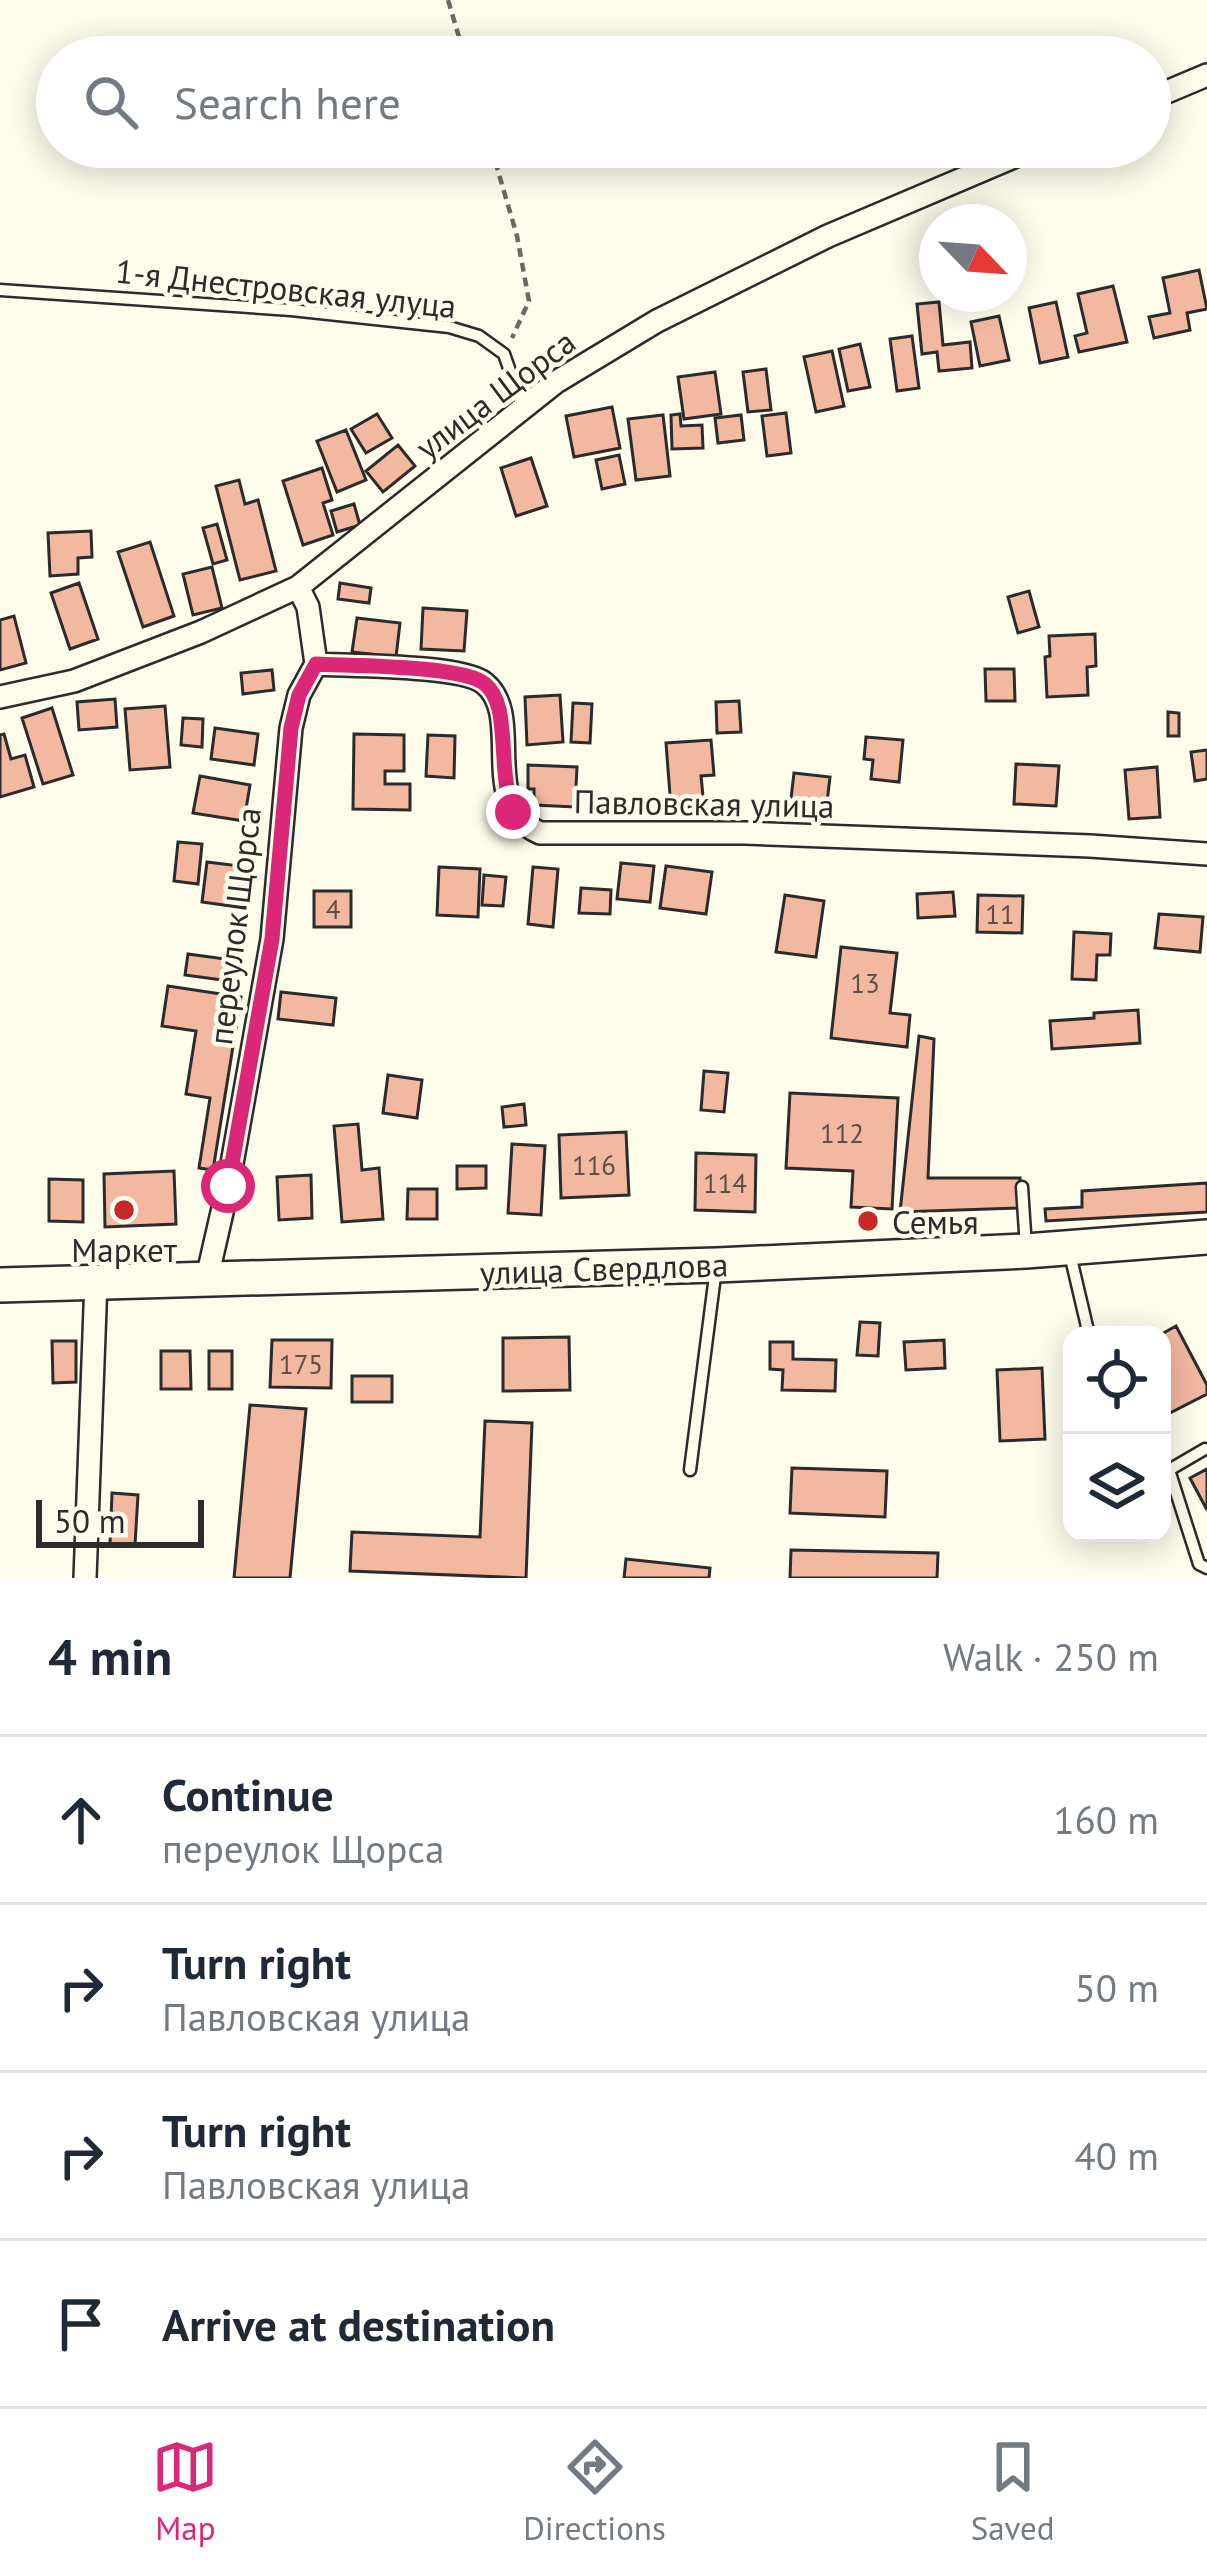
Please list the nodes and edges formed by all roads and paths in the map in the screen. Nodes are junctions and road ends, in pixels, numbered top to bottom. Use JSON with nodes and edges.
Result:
{"nodes":[{"id":1,"x":448,"y":0,"type":"edge"},
{"id":2,"x":459,"y":36,"type":"edge"},
{"id":3,"x":1207,"y":76,"type":"edge"},
{"id":4,"x":1171,"y":91,"type":"edge"},
{"id":5,"x":497,"y":168,"type":"edge"},
{"id":6,"x":988,"y":168,"type":"edge"},
{"id":7,"x":0,"y":290,"type":"edge"},
{"id":8,"x":504,"y":354,"type":"junction"},
{"id":9,"x":523,"y":408,"type":"junction"},
{"id":10,"x":298,"y":587,"type":"junction"},
{"id":11,"x":316,"y":664,"type":"junction"},
{"id":12,"x":0,"y":697,"type":"edge"},
{"id":13,"x":1207,"y":854,"type":"edge"},
{"id":14,"x":1022,"y":1187,"type":"dead end"},
{"id":15,"x":1207,"y":1238,"type":"edge"},
{"id":16,"x":1069,"y":1247,"type":"junction"},
{"id":17,"x":1026,"y":1251,"type":"junction"},
{"id":18,"x":717,"y":1265,"type":"junction"},
{"id":19,"x":206,"y":1278,"type":"junction"},
{"id":20,"x":96,"y":1281,"type":"junction"},
{"id":21,"x":0,"y":1285,"type":"edge"},
{"id":22,"x":1087,"y":1326,"type":"edge"},
{"id":23,"x":1205,"y":1449,"type":"edge"},
{"id":24,"x":1171,"y":1465,"type":"edge"},
{"id":25,"x":690,"y":1469,"type":"dead end"},
{"id":26,"x":1171,"y":1485,"type":"edge"},
{"id":27,"x":1207,"y":1568,"type":"edge"},
{"id":28,"x":85,"y":1578,"type":"edge"}],
"edges":[{"from":1,"to":2,"type":"path"},
{"from":3,"to":4,"type":"street"},
{"from":5,"to":8,"type":"path"},
{"from":6,"to":9,"type":"street","name":"улица Щорса"},
{"from":7,"to":8,"type":"lane","name":"1-я Днестровская улуца"},
{"from":8,"to":9,"type":"lane"},
{"from":9,"to":10,"type":"street","name":"улица Щорса"},
{"from":10,"to":11,"type":"street"},
{"from":10,"to":12,"type":"street","name":"улица Щорса"},
{"from":11,"to":13,"type":"street","name":"Павловская улица"},
{"from":11,"to":19,"type":"street","name":"переулок Щорса"},
{"from":14,"to":17,"type":"lane"},
{"from":15,"to":16,"type":"highway","name":"улица Свердлова"},
{"from":16,"to":17,"type":"highway","name":"улица Свердлова"},
{"from":16,"to":22,"type":"lane"},
{"from":17,"to":18,"type":"highway","name":"улица Свердлова"},
{"from":18,"to":19,"type":"highway","name":"улица Свердлова"},
{"from":18,"to":25,"type":"lane"},
{"from":19,"to":20,"type":"highway","name":"улица Свердлова"},
{"from":20,"to":21,"type":"highway","name":"улица Свердлова"},
{"from":20,"to":28,"type":"street"},
{"from":23,"to":24,"type":"lane"},
{"from":26,"to":27,"type":"lane"}]}
